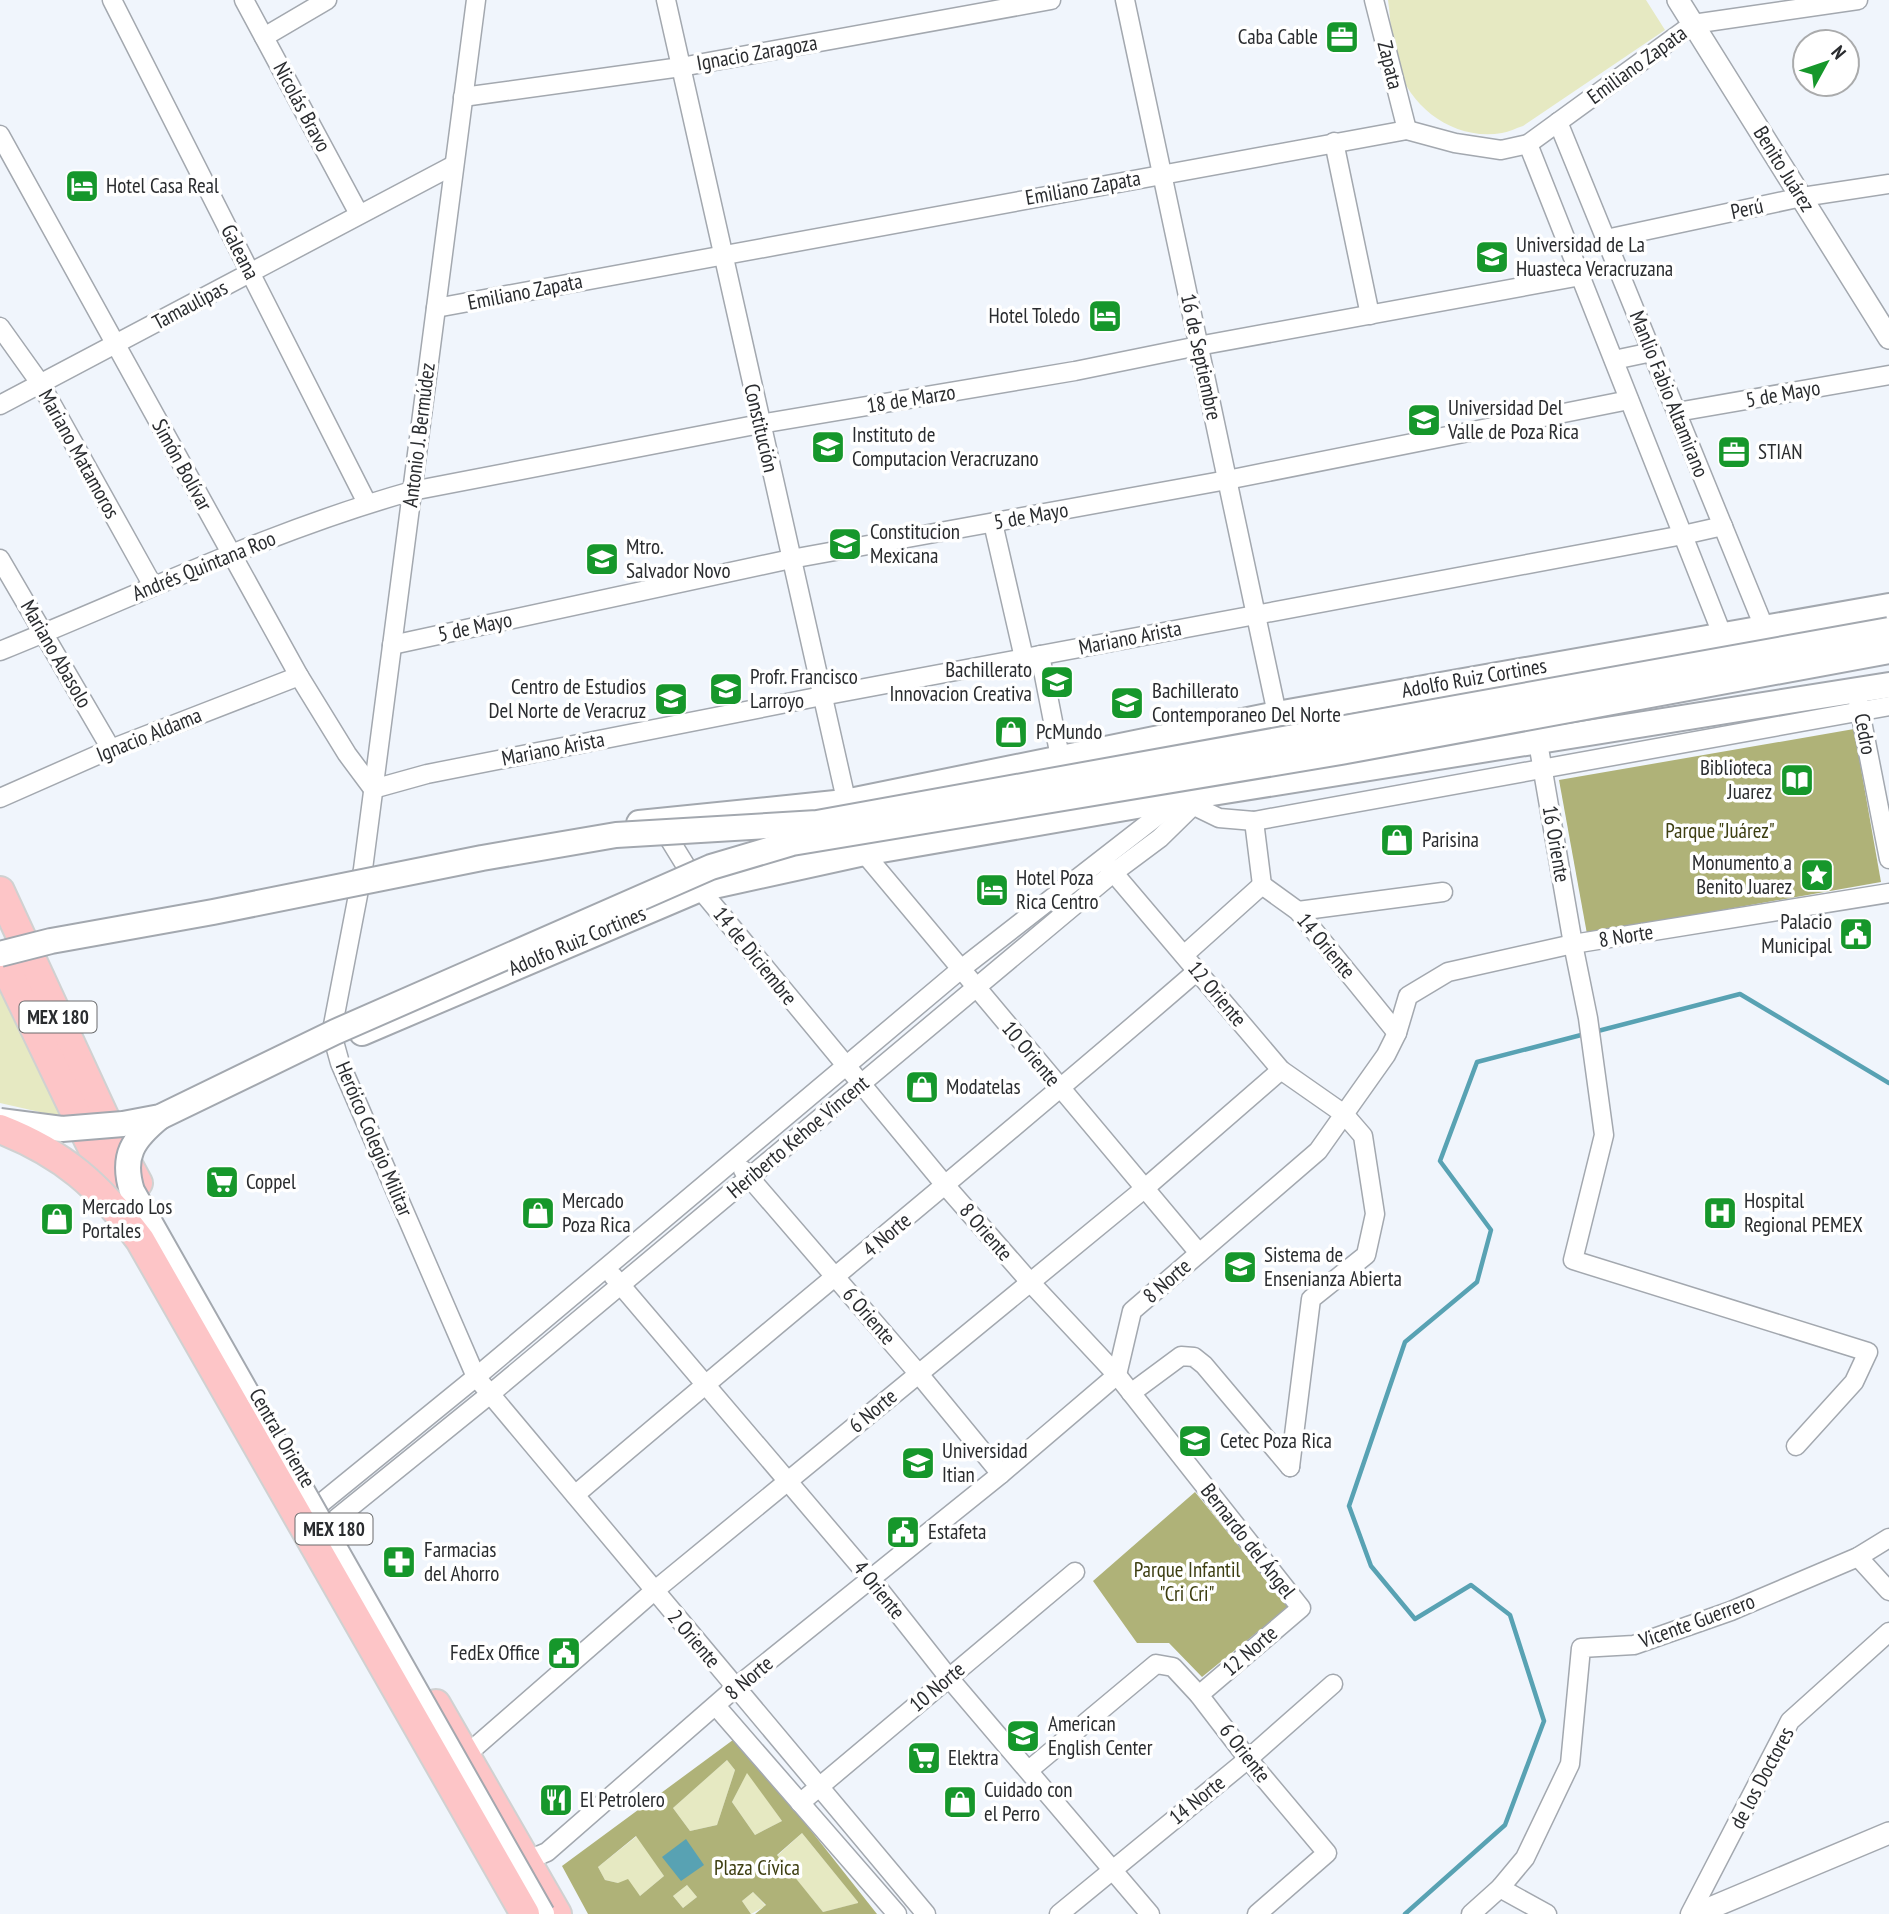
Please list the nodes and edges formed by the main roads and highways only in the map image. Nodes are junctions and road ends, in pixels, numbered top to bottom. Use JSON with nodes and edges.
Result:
{"nodes":[{"id":1,"x":1889,"y":606,"type":"edge"},
{"id":2,"x":1889,"y":630,"type":"edge"},
{"id":3,"x":1889,"y":651,"type":"edge"},
{"id":4,"x":1889,"y":685,"type":"edge"},
{"id":5,"x":362,"y":876,"type":"junction"},
{"id":6,"x":0,"y":891,"type":"edge"},
{"id":7,"x":6,"y":950,"type":"edge"},
{"id":8,"x":160,"y":1117,"type":"junction"},
{"id":9,"x":0,"y":1121,"type":"edge"},
{"id":10,"x":0,"y":1129,"type":"edge"},
{"id":11,"x":0,"y":1137,"type":"edge"},
{"id":12,"x":104,"y":1155,"type":"junction"},
{"id":13,"x":513,"y":1914,"type":"edge"},
{"id":14,"x":524,"y":1914,"type":"edge"},
{"id":15,"x":542,"y":1914,"type":"edge"},
{"id":16,"x":557,"y":1914,"type":"edge"}],
"edges":[{"from":1,"to":5,"type":"main road","name":"Adolfo Ruiz Cortines"},
{"from":2,"to":5,"type":"main road","bridge":true},
{"from":3,"to":8,"type":"main road","bridge":true},
{"from":4,"to":12,"type":"main road","name":"Adolfo Ruiz Cortines"},
{"from":5,"to":7,"type":"main road","bridge":true},
{"from":6,"to":7,"type":"main road","number":"MEX 180"},
{"from":7,"to":12,"type":"main road","number":"MEX 180"},
{"from":8,"to":9,"type":"main road","bridge":true},
{"from":8,"to":15,"type":"main road","bridge":true},
{"from":10,"to":14,"type":"main road","bridge":true},
{"from":11,"to":12,"type":"main road","name":"Adolfo Ruiz Cortines"},
{"from":12,"to":13,"type":"main road","name":"Central Oriente","number":"MEX 180"},
{"from":12,"to":16,"type":"main road","name":"Central Oriente","number":"MEX 180"}]}
